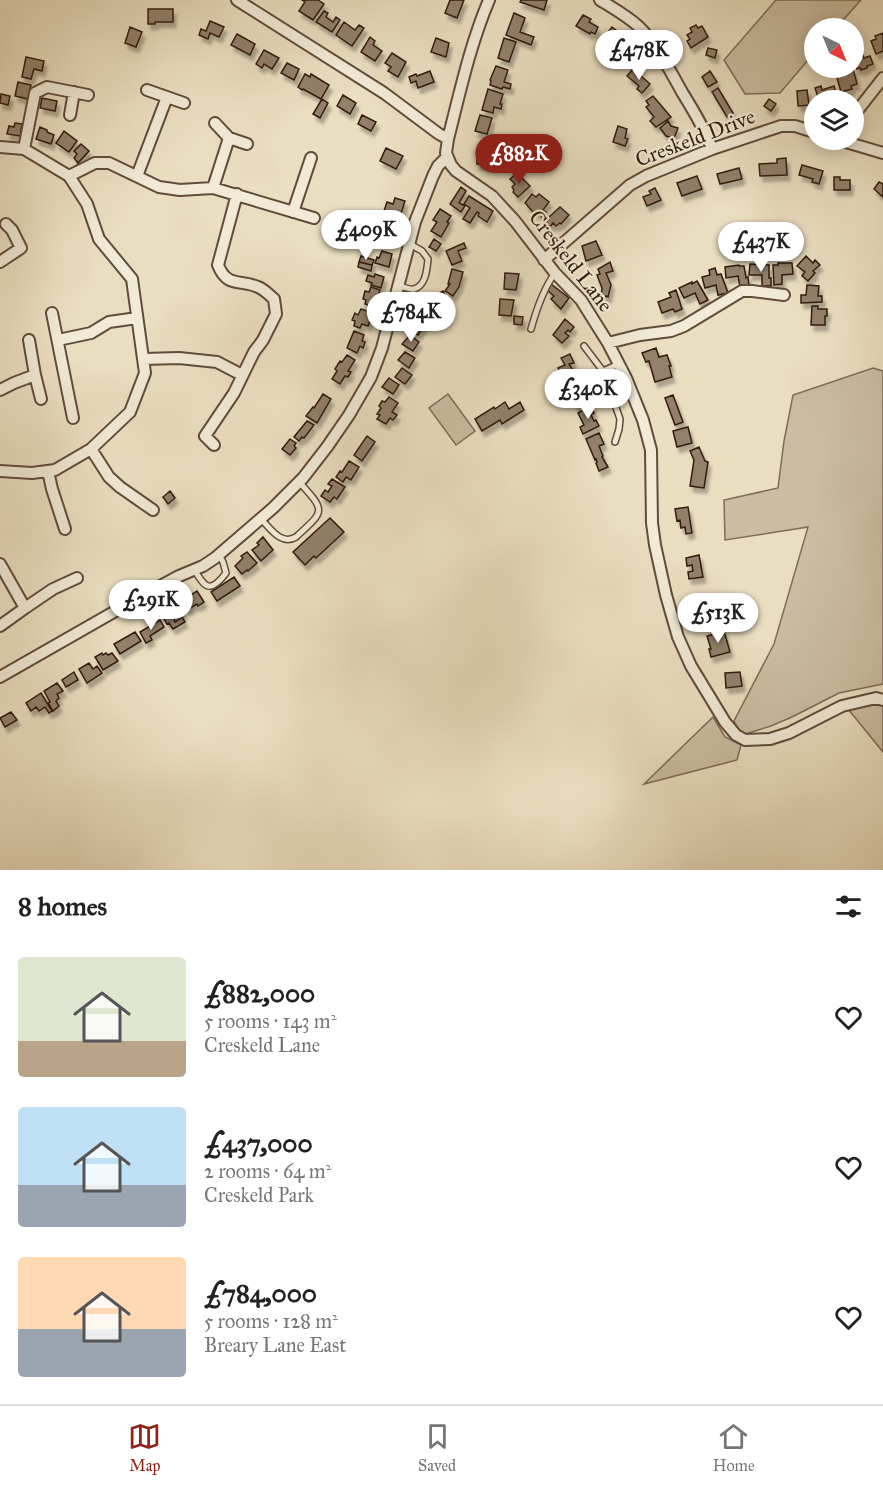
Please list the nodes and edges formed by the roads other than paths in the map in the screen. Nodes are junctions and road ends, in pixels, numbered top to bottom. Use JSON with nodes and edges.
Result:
{"nodes":[{"id":1,"x":237,"y":0,"type":"edge"},
{"id":2,"x":489,"y":0,"type":"edge"},
{"id":3,"x":600,"y":0,"type":"edge"},
{"id":4,"x":883,"y":78,"type":"edge"},
{"id":5,"x":147,"y":90,"type":"dead end"},
{"id":6,"x":74,"y":92,"type":"junction"},
{"id":7,"x":88,"y":95,"type":"dead end"},
{"id":8,"x":167,"y":97,"type":"junction"},
{"id":9,"x":864,"y":102,"type":"edge"},
{"id":10,"x":184,"y":103,"type":"dead end"},
{"id":11,"x":70,"y":115,"type":"dead end"},
{"id":12,"x":215,"y":123,"type":"dead end"},
{"id":13,"x":804,"y":129,"type":"edge"},
{"id":14,"x":229,"y":138,"type":"junction"},
{"id":15,"x":448,"y":139,"type":"junction"},
{"id":16,"x":247,"y":144,"type":"dead end"},
{"id":17,"x":0,"y":147,"type":"edge"},
{"id":18,"x":864,"y":147,"type":"edge"},
{"id":19,"x":24,"y":149,"type":"junction"},
{"id":20,"x":711,"y":149,"type":"junction"},
{"id":21,"x":883,"y":153,"type":"edge"},
{"id":22,"x":447,"y":157,"type":"junction"},
{"id":23,"x":310,"y":158,"type":"dead end"},
{"id":24,"x":69,"y":176,"type":"junction"},
{"id":25,"x":137,"y":176,"type":"junction"},
{"id":26,"x":213,"y":188,"type":"junction"},
{"id":27,"x":237,"y":194,"type":"junction"},
{"id":28,"x":293,"y":212,"type":"junction"},
{"id":29,"x":314,"y":218,"type":"dead end"},
{"id":30,"x":6,"y":224,"type":"dead end"},
{"id":31,"x":410,"y":244,"type":"junction"},
{"id":32,"x":544,"y":260,"type":"junction"},
{"id":33,"x":0,"y":262,"type":"edge"},
{"id":34,"x":555,"y":273,"type":"junction"},
{"id":35,"x":399,"y":286,"type":"junction"},
{"id":36,"x":784,"y":295,"type":"dead end"},
{"id":37,"x":52,"y":314,"type":"dead end"},
{"id":38,"x":137,"y":318,"type":"junction"},
{"id":39,"x":531,"y":329,"type":"dead end"},
{"id":40,"x":29,"y":340,"type":"dead end"},
{"id":41,"x":58,"y":340,"type":"junction"},
{"id":42,"x":608,"y":343,"type":"junction"},
{"id":43,"x":584,"y":346,"type":"dead end"},
{"id":44,"x":143,"y":359,"type":"junction"},
{"id":45,"x":619,"y":364,"type":"junction"},
{"id":46,"x":603,"y":371,"type":"junction"},
{"id":47,"x":35,"y":375,"type":"junction"},
{"id":48,"x":242,"y":375,"type":"junction"},
{"id":49,"x":0,"y":390,"type":"edge"},
{"id":50,"x":40,"y":399,"type":"dead end"},
{"id":51,"x":73,"y":418,"type":"dead end"},
{"id":52,"x":615,"y":442,"type":"dead end"},
{"id":53,"x":214,"y":445,"type":"dead end"},
{"id":54,"x":91,"y":449,"type":"junction"},
{"id":55,"x":0,"y":471,"type":"edge"},
{"id":56,"x":48,"y":471,"type":"junction"},
{"id":57,"x":299,"y":482,"type":"junction"},
{"id":58,"x":153,"y":510,"type":"dead end"},
{"id":59,"x":261,"y":519,"type":"junction"},
{"id":60,"x":65,"y":529,"type":"dead end"},
{"id":61,"x":219,"y":555,"type":"junction"},
{"id":62,"x":0,"y":564,"type":"edge"},
{"id":63,"x":194,"y":569,"type":"junction"},
{"id":64,"x":76,"y":578,"type":"dead end"},
{"id":65,"x":25,"y":609,"type":"junction"},
{"id":66,"x":0,"y":626,"type":"edge"},
{"id":67,"x":0,"y":678,"type":"edge"},
{"id":68,"x":883,"y":699,"type":"edge"}],
"edges":[{"from":1,"to":15,"type":"street"},
{"from":2,"to":15,"type":"street"},
{"from":3,"to":20,"type":"street"},
{"from":4,"to":9,"type":"street"},
{"from":5,"to":8,"type":"street"},
{"from":6,"to":7,"type":"street"},
{"from":6,"to":11,"type":"street"},
{"from":6,"to":19,"type":"street"},
{"from":8,"to":10,"type":"street"},
{"from":8,"to":25,"type":"street"},
{"from":12,"to":14,"type":"street"},
{"from":13,"to":20,"type":"street","name":"Creskeld Drive"},
{"from":14,"to":16,"type":"street"},
{"from":14,"to":26,"type":"street"},
{"from":15,"to":22,"type":"street"},
{"from":17,"to":19,"type":"street"},
{"from":18,"to":21,"type":"street"},
{"from":19,"to":24,"type":"street"},
{"from":20,"to":32,"type":"street","name":"Creskeld Drive"},
{"from":22,"to":31,"type":"street"},
{"from":22,"to":32,"type":"street","name":"Creskeld Lane"},
{"from":23,"to":28,"type":"street"},
{"from":24,"to":25,"type":"street"},
{"from":24,"to":38,"type":"street"},
{"from":25,"to":26,"type":"street"},
{"from":26,"to":27,"type":"street"},
{"from":27,"to":28,"type":"street"},
{"from":27,"to":48,"type":"street"},
{"from":28,"to":29,"type":"street"},
{"from":30,"to":33,"type":"street"},
{"from":31,"to":35,"type":"street"},
{"from":31,"to":35,"type":"lane"},
{"from":32,"to":34,"type":"street","name":"Creskeld Lane"},
{"from":34,"to":39,"type":"lane"},
{"from":34,"to":42,"type":"street","name":"Creskeld Lane"},
{"from":35,"to":57,"type":"street"},
{"from":36,"to":42,"type":"street"},
{"from":37,"to":41,"type":"street"},
{"from":38,"to":41,"type":"street"},
{"from":38,"to":44,"type":"street"},
{"from":40,"to":47,"type":"street"},
{"from":41,"to":51,"type":"street"},
{"from":42,"to":45,"type":"street","name":"Creskeld Lane"},
{"from":43,"to":46,"type":"lane"},
{"from":44,"to":48,"type":"street"},
{"from":44,"to":54,"type":"street"},
{"from":45,"to":46,"type":"lane"},
{"from":45,"to":68,"type":"street","name":"Creskeld Lane"},
{"from":46,"to":52,"type":"lane"},
{"from":47,"to":49,"type":"street"},
{"from":47,"to":50,"type":"street"},
{"from":48,"to":53,"type":"street"},
{"from":54,"to":56,"type":"street"},
{"from":54,"to":58,"type":"street"},
{"from":55,"to":56,"type":"street"},
{"from":56,"to":60,"type":"street"},
{"from":57,"to":59,"type":"street"},
{"from":57,"to":59,"type":"lane"},
{"from":59,"to":61,"type":"street"},
{"from":61,"to":63,"type":"street"},
{"from":61,"to":63,"type":"lane"},
{"from":62,"to":65,"type":"street"},
{"from":63,"to":67,"type":"street"},
{"from":64,"to":65,"type":"street"},
{"from":65,"to":66,"type":"street"}]}
